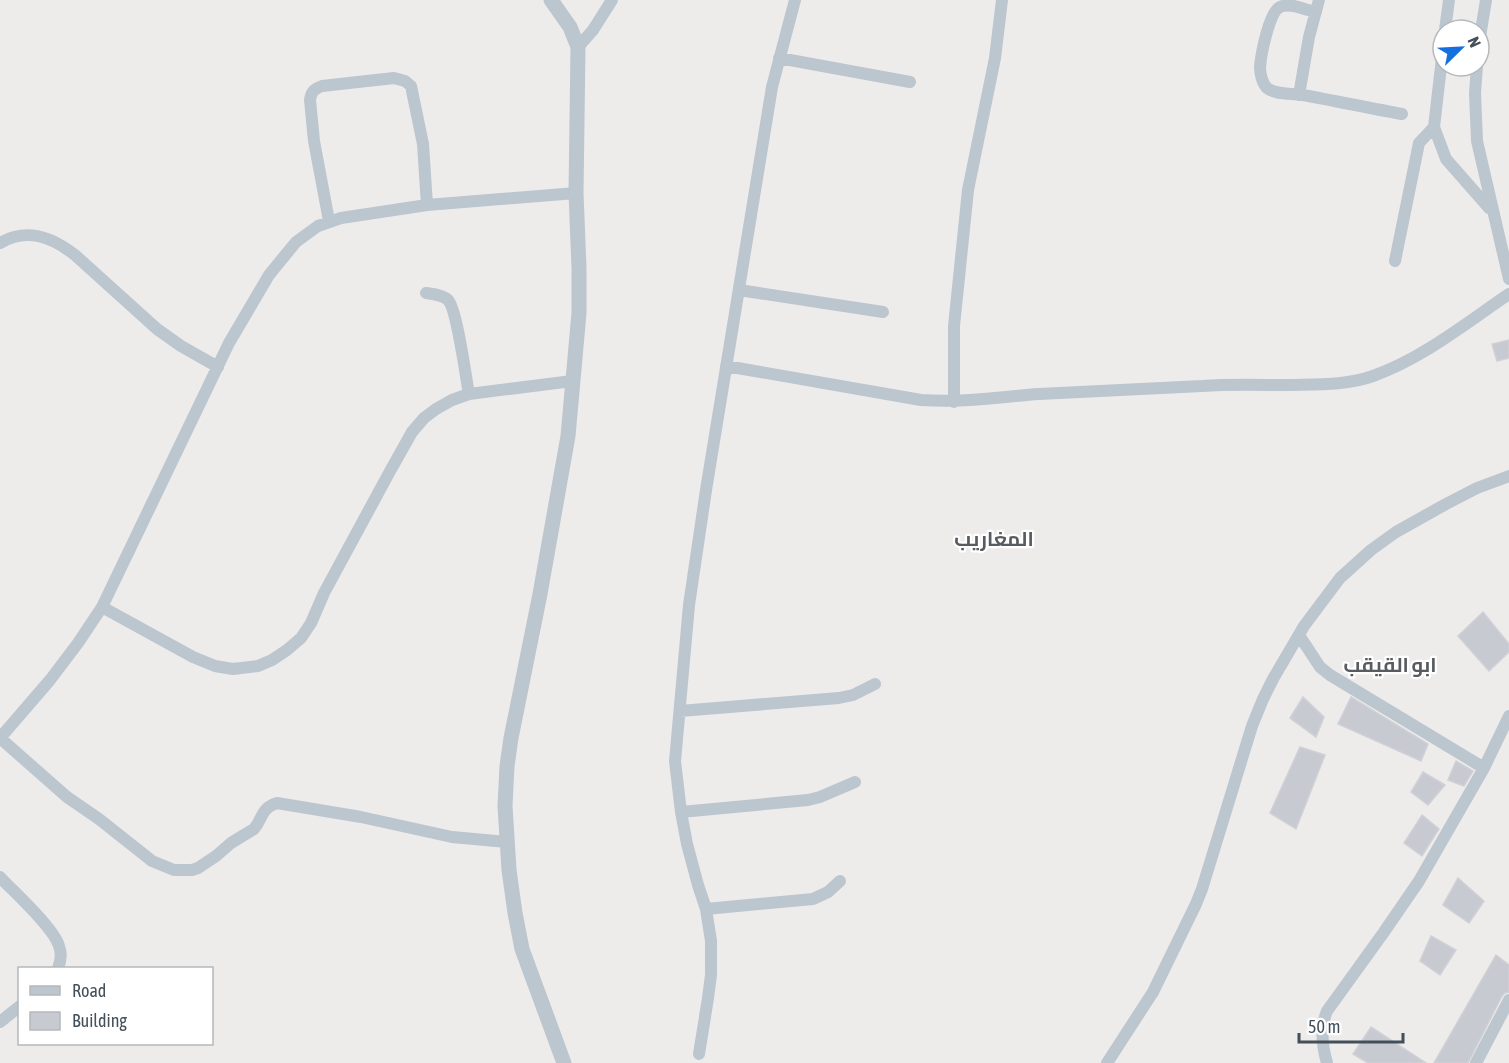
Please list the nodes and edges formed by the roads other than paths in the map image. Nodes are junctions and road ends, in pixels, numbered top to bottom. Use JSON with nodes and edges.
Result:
{"nodes":[{"id":1,"x":551,"y":0,"type":"edge"},
{"id":2,"x":612,"y":0,"type":"edge"},
{"id":3,"x":795,"y":0,"type":"edge"},
{"id":4,"x":1002,"y":0,"type":"edge"},
{"id":5,"x":1449,"y":0,"type":"edge"},
{"id":6,"x":1486,"y":0,"type":"edge"},
{"id":7,"x":1317,"y":6,"type":"edge"},
{"id":8,"x":1447,"y":18,"type":"edge"},
{"id":9,"x":1483,"y":18,"type":"edge"},
{"id":10,"x":578,"y":47,"type":"junction"},
{"id":11,"x":779,"y":58,"type":"junction"},
{"id":12,"x":1440,"y":78,"type":"edge"},
{"id":13,"x":1476,"y":78,"type":"edge"},
{"id":14,"x":910,"y":82,"type":"dead end"},
{"id":15,"x":1299,"y":95,"type":"junction"},
{"id":16,"x":1402,"y":114,"type":"dead end"},
{"id":17,"x":1434,"y":127,"type":"junction"},
{"id":18,"x":576,"y":193,"type":"junction"},
{"id":19,"x":427,"y":205,"type":"junction"},
{"id":20,"x":1492,"y":212,"type":"junction"},
{"id":21,"x":329,"y":221,"type":"junction"},
{"id":22,"x":0,"y":243,"type":"edge"},
{"id":23,"x":1395,"y":261,"type":"dead end"},
{"id":24,"x":1509,"y":279,"type":"edge"},
{"id":25,"x":739,"y":290,"type":"junction"},
{"id":26,"x":426,"y":293,"type":"dead end"},
{"id":27,"x":1509,"y":294,"type":"edge"},
{"id":28,"x":883,"y":312,"type":"dead end"},
{"id":29,"x":726,"y":366,"type":"junction"},
{"id":30,"x":218,"y":367,"type":"junction"},
{"id":31,"x":572,"y":381,"type":"junction"},
{"id":32,"x":469,"y":394,"type":"junction"},
{"id":33,"x":954,"y":402,"type":"junction"},
{"id":34,"x":1509,"y":476,"type":"edge"},
{"id":35,"x":102,"y":607,"type":"junction"},
{"id":36,"x":1299,"y":635,"type":"junction"},
{"id":37,"x":876,"y":684,"type":"dead end"},
{"id":38,"x":680,"y":711,"type":"junction"},
{"id":39,"x":1509,"y":716,"type":"edge"},
{"id":40,"x":0,"y":738,"type":"edge"},
{"id":41,"x":1484,"y":768,"type":"junction"},
{"id":42,"x":855,"y":782,"type":"dead end"},
{"id":43,"x":681,"y":812,"type":"junction"},
{"id":44,"x":507,"y":842,"type":"junction"},
{"id":45,"x":0,"y":877,"type":"edge"},
{"id":46,"x":840,"y":881,"type":"dead end"},
{"id":47,"x":706,"y":909,"type":"junction"},
{"id":48,"x":59,"y":967,"type":"edge"},
{"id":49,"x":1509,"y":1000,"type":"edge"},
{"id":50,"x":18,"y":1008,"type":"edge"},
{"id":51,"x":0,"y":1022,"type":"edge"},
{"id":52,"x":699,"y":1054,"type":"dead end"},
{"id":53,"x":564,"y":1063,"type":"edge"},
{"id":54,"x":1107,"y":1063,"type":"edge"},
{"id":55,"x":1327,"y":1063,"type":"edge"},
{"id":56,"x":1476,"y":1063,"type":"edge"}],
"edges":[{"from":1,"to":10,"type":"street"},
{"from":2,"to":10,"type":"street"},
{"from":3,"to":11,"type":"street"},
{"from":4,"to":33,"type":"street"},
{"from":5,"to":8,"type":"street"},
{"from":6,"to":9,"type":"street"},
{"from":7,"to":15,"type":"street"},
{"from":7,"to":15,"type":"street"},
{"from":10,"to":18,"type":"street"},
{"from":11,"to":14,"type":"street"},
{"from":11,"to":25,"type":"street"},
{"from":12,"to":17,"type":"street"},
{"from":13,"to":20,"type":"street"},
{"from":15,"to":16,"type":"street"},
{"from":17,"to":20,"type":"street"},
{"from":17,"to":23,"type":"street"},
{"from":18,"to":19,"type":"street"},
{"from":18,"to":31,"type":"street"},
{"from":19,"to":21,"type":"street"},
{"from":19,"to":21,"type":"street"},
{"from":20,"to":24,"type":"street"},
{"from":21,"to":30,"type":"street"},
{"from":22,"to":30,"type":"street"},
{"from":25,"to":28,"type":"street"},
{"from":25,"to":29,"type":"street"},
{"from":26,"to":32,"type":"street"},
{"from":27,"to":33,"type":"street"},
{"from":29,"to":33,"type":"street"},
{"from":29,"to":38,"type":"street"},
{"from":30,"to":35,"type":"street"},
{"from":31,"to":32,"type":"street"},
{"from":31,"to":44,"type":"street"},
{"from":32,"to":35,"type":"street"},
{"from":34,"to":36,"type":"street"},
{"from":35,"to":40,"type":"street"},
{"from":36,"to":41,"type":"street"},
{"from":36,"to":54,"type":"street"},
{"from":37,"to":38,"type":"street"},
{"from":38,"to":43,"type":"street"},
{"from":39,"to":41,"type":"street"},
{"from":40,"to":44,"type":"street"},
{"from":41,"to":55,"type":"street"},
{"from":42,"to":43,"type":"street"},
{"from":43,"to":47,"type":"street"},
{"from":44,"to":53,"type":"street"},
{"from":45,"to":48,"type":"street"},
{"from":46,"to":47,"type":"street"},
{"from":47,"to":52,"type":"street"},
{"from":49,"to":56,"type":"street"},
{"from":50,"to":51,"type":"street"}]}
